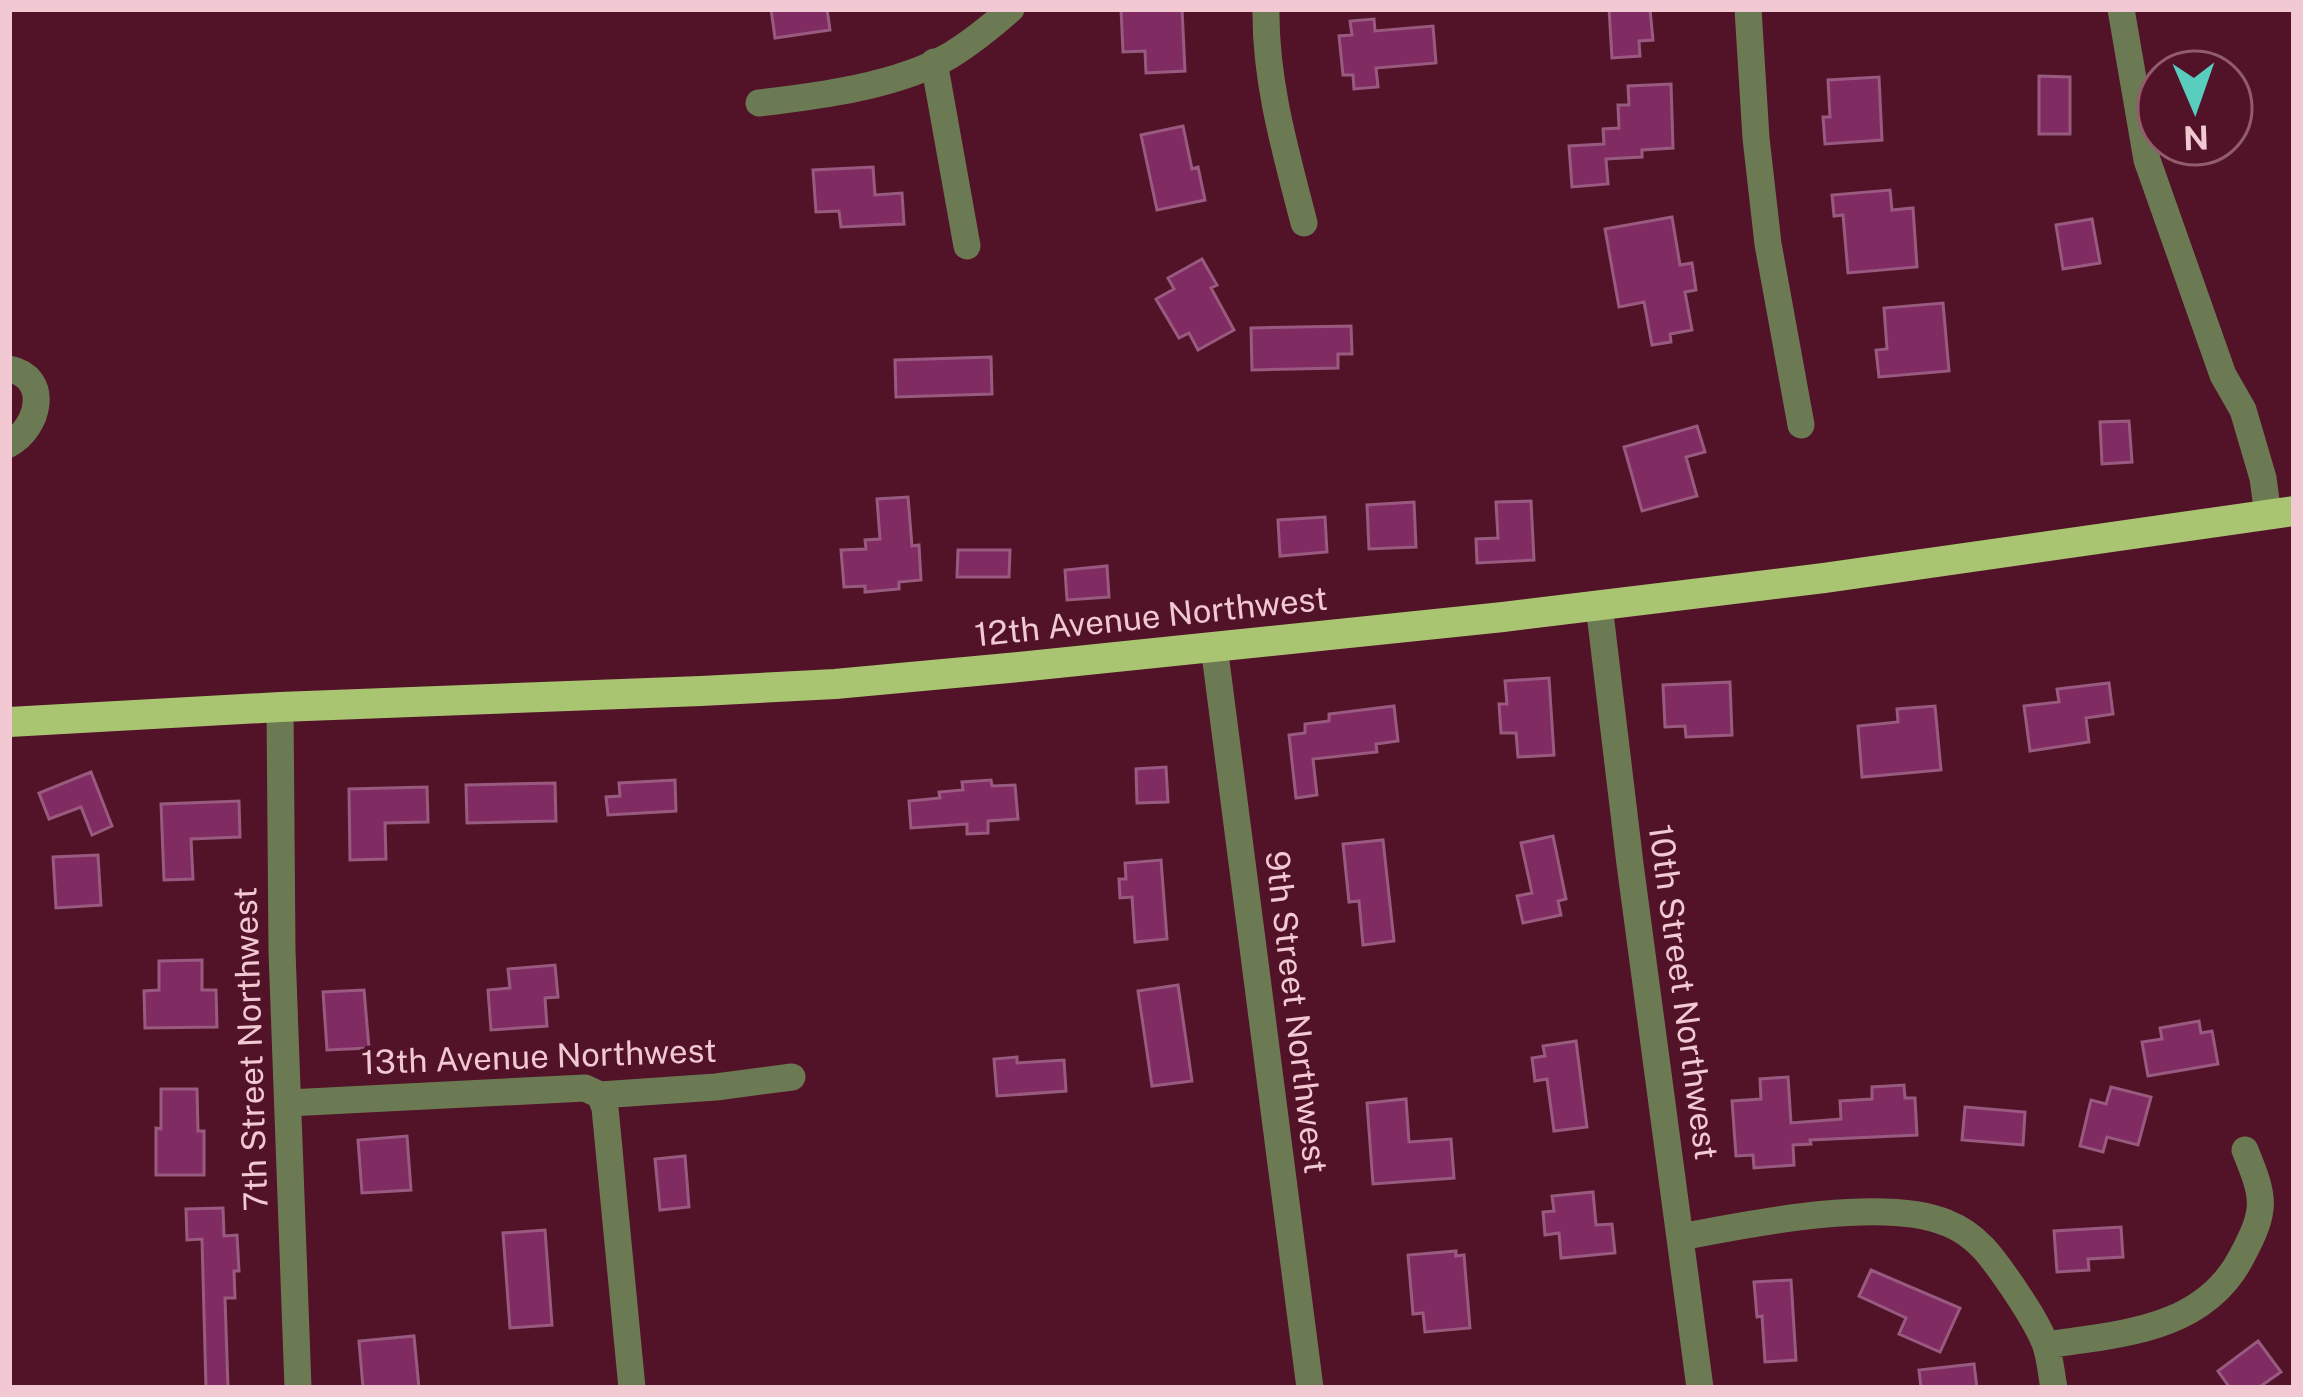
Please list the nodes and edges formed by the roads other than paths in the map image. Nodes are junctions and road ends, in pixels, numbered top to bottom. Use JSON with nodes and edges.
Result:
{"nodes":[{"id":1,"x":1011,"y":9,"type":"edge"},
{"id":2,"x":1266,"y":9,"type":"edge"},
{"id":3,"x":1748,"y":9,"type":"edge"},
{"id":4,"x":2121,"y":9,"type":"edge"},
{"id":5,"x":934,"y":62,"type":"junction"},
{"id":6,"x":759,"y":103,"type":"dead end"},
{"id":7,"x":1304,"y":223,"type":"dead end"},
{"id":8,"x":967,"y":246,"type":"dead end"},
{"id":9,"x":9,"y":369,"type":"edge"},
{"id":10,"x":1802,"y":424,"type":"dead end"},
{"id":11,"x":9,"y":444,"type":"edge"},
{"id":12,"x":2281,"y":513,"type":"edge"},
{"id":13,"x":1599,"y":605,"type":"junction"},
{"id":14,"x":1214,"y":646,"type":"junction"},
{"id":15,"x":280,"y":707,"type":"junction"},
{"id":16,"x":9,"y":722,"type":"edge"},
{"id":17,"x":792,"y":1077,"type":"dead end"},
{"id":18,"x":600,"y":1095,"type":"junction"},
{"id":19,"x":288,"y":1102,"type":"junction"},
{"id":20,"x":2245,"y":1150,"type":"dead end"},
{"id":21,"x":1681,"y":1237,"type":"junction"},
{"id":22,"x":2046,"y":1345,"type":"junction"},
{"id":23,"x":298,"y":1388,"type":"edge"},
{"id":24,"x":632,"y":1388,"type":"edge"},
{"id":25,"x":1310,"y":1388,"type":"edge"},
{"id":26,"x":1700,"y":1388,"type":"edge"},
{"id":27,"x":2054,"y":1388,"type":"edge"}],
"edges":[{"from":1,"to":5,"type":"street"},
{"from":2,"to":7,"type":"street"},
{"from":3,"to":10,"type":"street"},
{"from":4,"to":12,"type":"street"},
{"from":5,"to":6,"type":"street"},
{"from":5,"to":8,"type":"street"},
{"from":9,"to":11,"type":"street"},
{"from":12,"to":13,"type":"main road","name":"12th Avenue Northwest"},
{"from":13,"to":14,"type":"main road","name":"12th Avenue Northwest"},
{"from":13,"to":21,"type":"street","name":"10th Street Northwest"},
{"from":14,"to":15,"type":"main road","name":"12th Avenue Northwest"},
{"from":14,"to":25,"type":"street","name":"9th Street Northwest"},
{"from":15,"to":16,"type":"main road","name":"12th Avenue Northwest"},
{"from":15,"to":19,"type":"street","name":"7th Street Northwest"},
{"from":17,"to":18,"type":"street","name":"13th Avenue Northwest"},
{"from":18,"to":19,"type":"street","name":"13th Avenue Northwest"},
{"from":18,"to":24,"type":"street"},
{"from":19,"to":23,"type":"street","name":"7th Street Northwest"},
{"from":20,"to":22,"type":"street"},
{"from":21,"to":22,"type":"street"},
{"from":21,"to":26,"type":"street","name":"10th Street Northwest"},
{"from":22,"to":27,"type":"street"}]}
